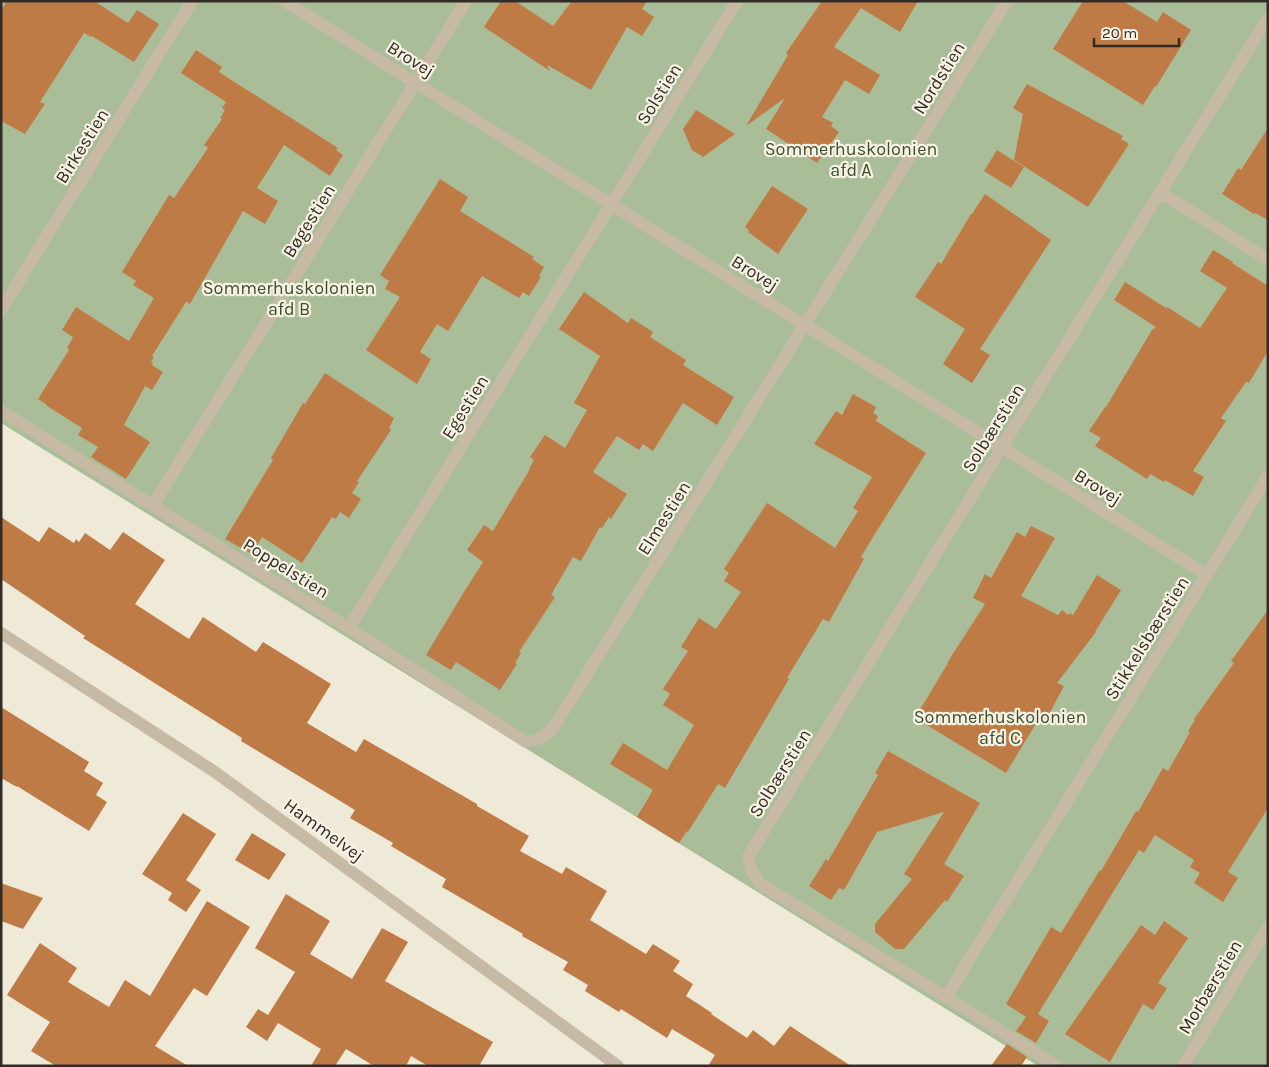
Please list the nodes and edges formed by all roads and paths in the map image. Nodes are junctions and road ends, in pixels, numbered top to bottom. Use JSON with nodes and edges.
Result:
{"nodes":[{"id":1,"x":192,"y":1,"type":"edge"},
{"id":2,"x":284,"y":1,"type":"edge"},
{"id":3,"x":466,"y":1,"type":"edge"},
{"id":4,"x":738,"y":1,"type":"edge"},
{"id":5,"x":1007,"y":1,"type":"edge"},
{"id":6,"x":1268,"y":18,"type":"edge"},
{"id":7,"x":416,"y":83,"type":"junction"},
{"id":8,"x":1160,"y":192,"type":"junction"},
{"id":9,"x":611,"y":204,"type":"junction"},
{"id":10,"x":1268,"y":260,"type":"edge"},
{"id":11,"x":1,"y":310,"type":"edge"},
{"id":12,"x":805,"y":325,"type":"junction"},
{"id":13,"x":1,"y":411,"type":"edge"},
{"id":14,"x":1002,"y":448,"type":"junction"},
{"id":15,"x":1268,"y":476,"type":"edge"},
{"id":16,"x":153,"y":505,"type":"junction"},
{"id":17,"x":1207,"y":575,"type":"junction"},
{"id":18,"x":349,"y":628,"type":"junction"},
{"id":19,"x":1,"y":633,"type":"edge"},
{"id":20,"x":552,"y":730,"type":"joint"},
{"id":21,"x":1268,"y":927,"type":"edge"},
{"id":22,"x":946,"y":997,"type":"junction"},
{"id":23,"x":618,"y":1066,"type":"edge"},
{"id":24,"x":1057,"y":1066,"type":"edge"},
{"id":25,"x":1183,"y":1066,"type":"edge"}],
"edges":[{"from":1,"to":11,"type":"street","name":"Birkestien"},
{"from":2,"to":7,"type":"street","name":"Brovej"},
{"from":3,"to":7,"type":"street","name":"Bøgestien"},
{"from":4,"to":9,"type":"street","name":"Solstien"},
{"from":5,"to":12,"type":"street","name":"Nordstien"},
{"from":6,"to":8,"type":"street","name":"Solbærstien"},
{"from":7,"to":9,"type":"street","name":"Brovej"},
{"from":7,"to":16,"type":"street","name":"Bøgestien"},
{"from":8,"to":10,"type":"street"},
{"from":8,"to":14,"type":"street","name":"Solbærstien"},
{"from":9,"to":12,"type":"street","name":"Brovej"},
{"from":9,"to":18,"type":"street","name":"Egestien"},
{"from":12,"to":14,"type":"street","name":"Brovej"},
{"from":12,"to":20,"type":"street","name":"Elmestien"},
{"from":13,"to":16,"type":"street","name":"Poppelstien"},
{"from":14,"to":17,"type":"street","name":"Brovej"},
{"from":14,"to":22,"type":"street","name":"Solbærstien"},
{"from":15,"to":17,"type":"street","name":"Stikkelsbærstien"},
{"from":16,"to":18,"type":"street","name":"Poppelstien"},
{"from":17,"to":22,"type":"street","name":"Stikkelsbærstien"},
{"from":18,"to":20,"type":"street","name":"Poppelstien"},
{"from":19,"to":23,"type":"street","name":"Hammelvej"},
{"from":21,"to":25,"type":"street","name":"Morbærstien"},
{"from":22,"to":24,"type":"street"}]}
